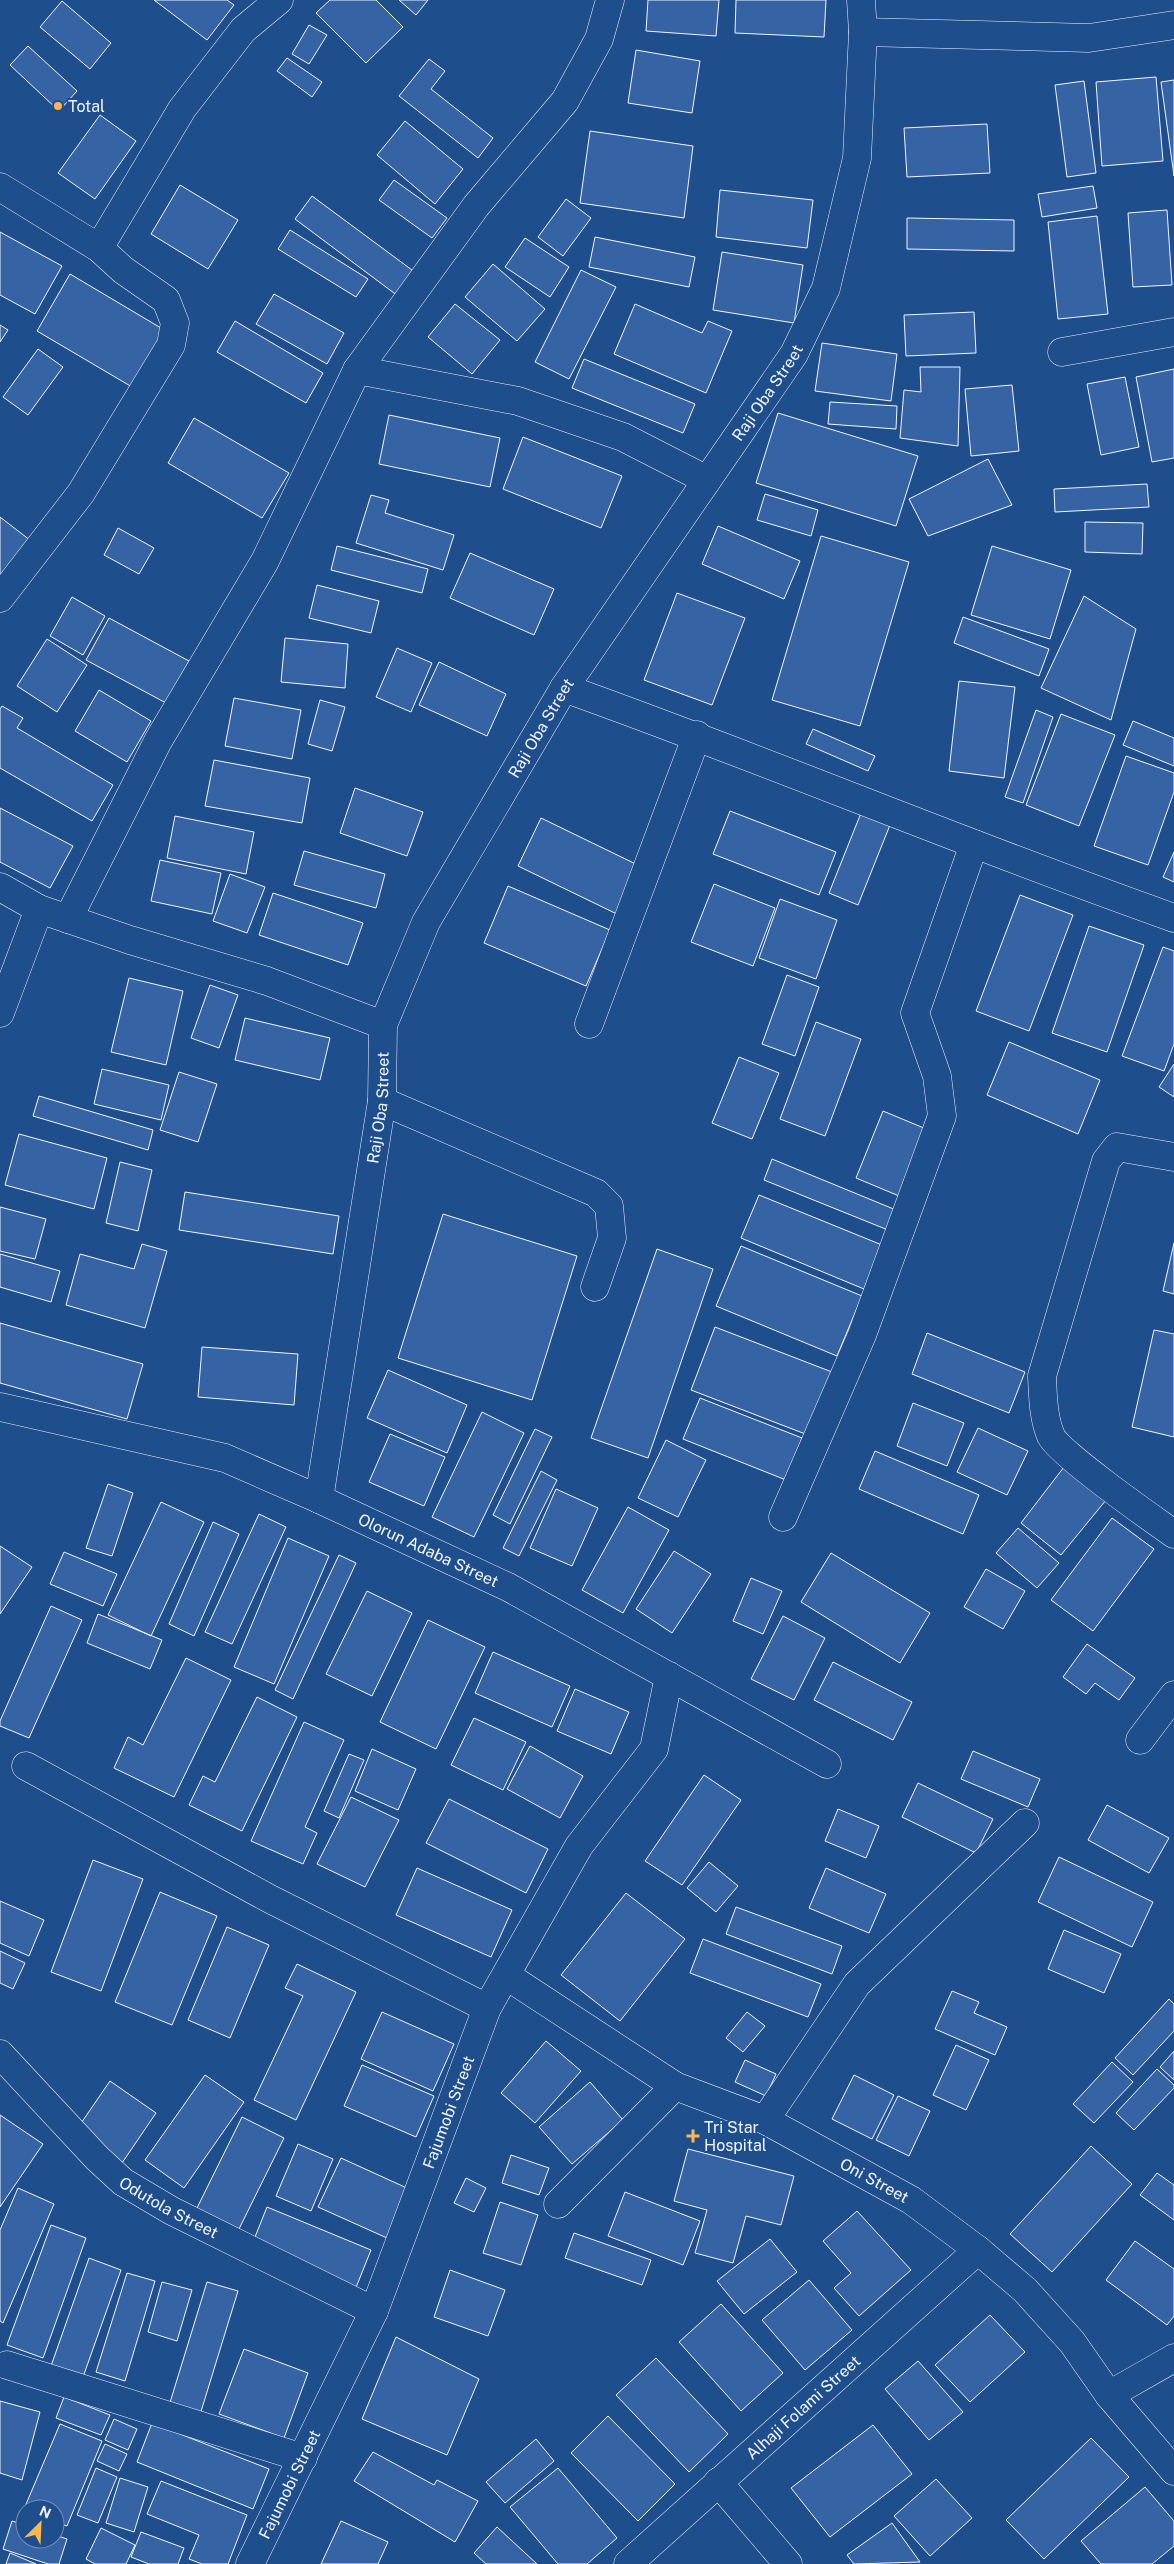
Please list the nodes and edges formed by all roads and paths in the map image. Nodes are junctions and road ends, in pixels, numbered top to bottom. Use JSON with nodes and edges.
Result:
{"nodes":[{"id":1,"x":279,"y":0,"type":"edge"},
{"id":2,"x":610,"y":0,"type":"edge"},
{"id":3,"x":861,"y":0,"type":"edge"},
{"id":4,"x":1174,"y":25,"type":"edge"},
{"id":5,"x":862,"y":32,"type":"junction"},
{"id":6,"x":0,"y":187,"type":"edge"},
{"id":7,"x":99,"y":248,"type":"junction"},
{"id":8,"x":1174,"y":332,"type":"edge"},
{"id":9,"x":1062,"y":352,"type":"dead end"},
{"id":10,"x":357,"y":370,"type":"junction"},
{"id":11,"x":707,"y":480,"type":"junction"},
{"id":12,"x":0,"y":598,"type":"edge"},
{"id":13,"x":564,"y":688,"type":"junction"},
{"id":14,"x":697,"y":735,"type":"junction"},
{"id":15,"x":974,"y":844,"type":"junction"},
{"id":16,"x":0,"y":887,"type":"edge"},
{"id":17,"x":39,"y":909,"type":"junction"},
{"id":18,"x":1174,"y":918,"type":"edge"},
{"id":19,"x":68,"y":919,"type":"junction"},
{"id":20,"x":0,"y":1013,"type":"edge"},
{"id":21,"x":590,"y":1024,"type":"dead end"},
{"id":22,"x":383,"y":1025,"type":"junction"},
{"id":23,"x":382,"y":1101,"type":"junction"},
{"id":24,"x":1174,"y":1157,"type":"edge"},
{"id":25,"x":595,"y":1287,"type":"dead end"},
{"id":26,"x":0,"y":1407,"type":"edge"},
{"id":27,"x":319,"y":1498,"type":"junction"},
{"id":28,"x":783,"y":1517,"type":"dead end"},
{"id":29,"x":1174,"y":1534,"type":"edge"},
{"id":30,"x":669,"y":1676,"type":"junction"},
{"id":31,"x":1174,"y":1695,"type":"edge"},
{"id":32,"x":1140,"y":1740,"type":"dead end"},
{"id":33,"x":827,"y":1764,"type":"dead end"},
{"id":34,"x":26,"y":1766,"type":"dead end"},
{"id":35,"x":1025,"y":1823,"type":"dead end"},
{"id":36,"x":507,"y":1976,"type":"junction"},
{"id":37,"x":487,"y":2008,"type":"junction"},
{"id":38,"x":0,"y":2054,"type":"edge"},
{"id":39,"x":675,"y":2086,"type":"junction"},
{"id":40,"x":765,"y":2120,"type":"junction"},
{"id":41,"x":558,"y":2204,"type":"dead end"},
{"id":42,"x":978,"y":2250,"type":"junction"},
{"id":43,"x":374,"y":2311,"type":"junction"},
{"id":44,"x":1174,"y":2358,"type":"edge"},
{"id":45,"x":7,"y":2365,"type":"dead end"},
{"id":46,"x":1109,"y":2395,"type":"junction"},
{"id":47,"x":303,"y":2458,"type":"junction"},
{"id":48,"x":1174,"y":2471,"type":"edge"},
{"id":49,"x":718,"y":2482,"type":"junction"},
{"id":50,"x":250,"y":2564,"type":"edge"},
{"id":51,"x":628,"y":2564,"type":"edge"},
{"id":52,"x":788,"y":2564,"type":"edge"}],
"edges":[{"from":1,"to":7,"type":"street"},
{"from":2,"to":10,"type":"street"},
{"from":3,"to":5,"type":"street","name":"Raji Oba Street"},
{"from":4,"to":5,"type":"street"},
{"from":5,"to":11,"type":"street","name":"Raji Oba Street"},
{"from":6,"to":7,"type":"street"},
{"from":7,"to":12,"type":"street"},
{"from":8,"to":9,"type":"street"},
{"from":10,"to":11,"type":"street"},
{"from":10,"to":19,"type":"street"},
{"from":11,"to":13,"type":"street","name":"Raji Oba Street"},
{"from":13,"to":14,"type":"street"},
{"from":13,"to":22,"type":"street","name":"Raji Oba Street"},
{"from":14,"to":15,"type":"street"},
{"from":14,"to":21,"type":"street"},
{"from":15,"to":18,"type":"street"},
{"from":15,"to":28,"type":"street"},
{"from":16,"to":17,"type":"street"},
{"from":17,"to":19,"type":"street"},
{"from":17,"to":20,"type":"street"},
{"from":19,"to":22,"type":"street"},
{"from":22,"to":23,"type":"street","name":"Raji Oba Street"},
{"from":23,"to":25,"type":"street"},
{"from":23,"to":27,"type":"street","name":"Raji Oba Street"},
{"from":24,"to":29,"type":"street"},
{"from":26,"to":27,"type":"street","name":"Olorun Adaba Street"},
{"from":27,"to":30,"type":"street","name":"Olorun Adaba Street"},
{"from":30,"to":33,"type":"street","name":"Olorun Adaba Street"},
{"from":30,"to":36,"type":"street","name":"Fajumobi Street"},
{"from":31,"to":32,"type":"street"},
{"from":34,"to":37,"type":"street"},
{"from":35,"to":40,"type":"street"},
{"from":36,"to":37,"type":"street","name":"Fajumobi Street"},
{"from":36,"to":39,"type":"street","name":"Oni Street"},
{"from":37,"to":43,"type":"street","name":"Fajumobi Street"},
{"from":38,"to":43,"type":"street","name":"Odutola Street"},
{"from":39,"to":40,"type":"street","name":"Oni Street"},
{"from":39,"to":41,"type":"street"},
{"from":40,"to":42,"type":"street","name":"Oni Street"},
{"from":42,"to":46,"type":"street","name":"Oni Street"},
{"from":42,"to":49,"type":"street","name":"Alhaji Folami Street"},
{"from":43,"to":47,"type":"street","name":"Fajumobi Street"},
{"from":44,"to":46,"type":"street"},
{"from":45,"to":47,"type":"street"},
{"from":46,"to":48,"type":"street","name":"Oni Street"},
{"from":47,"to":50,"type":"street","name":"Fajumobi Street"},
{"from":49,"to":51,"type":"street","name":"Alhaji Folami Street"},
{"from":49,"to":52,"type":"street"}]}
